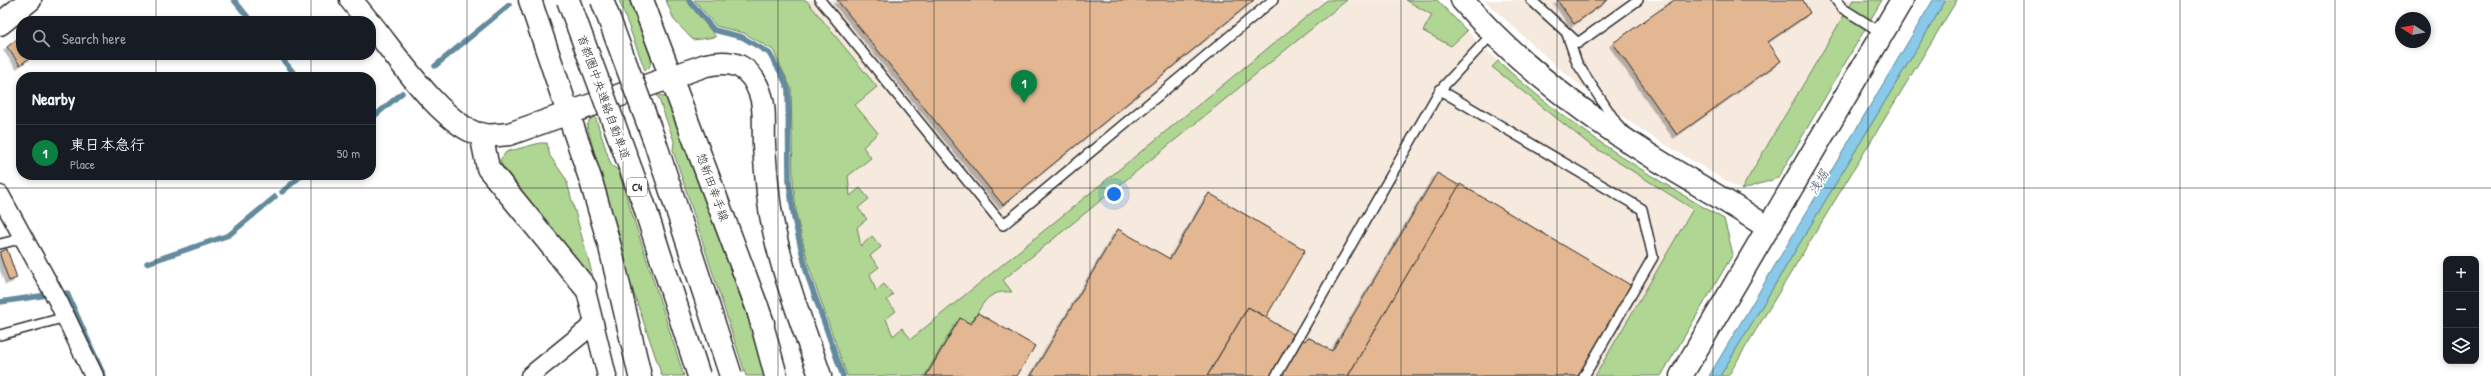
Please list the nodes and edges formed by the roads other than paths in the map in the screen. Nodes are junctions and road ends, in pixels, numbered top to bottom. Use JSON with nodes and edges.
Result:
{"nodes":[{"id":1,"x":30,"y":0,"type":"edge"},
{"id":2,"x":351,"y":0,"type":"edge"},
{"id":3,"x":530,"y":0,"type":"edge"},
{"id":4,"x":568,"y":0,"type":"edge"},
{"id":5,"x":602,"y":0,"type":"edge"},
{"id":6,"x":642,"y":0,"type":"edge"},
{"id":7,"x":820,"y":0,"type":"edge"},
{"id":8,"x":1273,"y":0,"type":"edge"},
{"id":9,"x":1462,"y":0,"type":"edge"},
{"id":10,"x":1532,"y":0,"type":"edge"},
{"id":11,"x":1638,"y":0,"type":"edge"},
{"id":12,"x":1836,"y":0,"type":"edge"},
{"id":13,"x":1902,"y":0,"type":"edge"},
{"id":14,"x":364,"y":16,"type":"edge"},
{"id":15,"x":0,"y":24,"type":"edge"},
{"id":16,"x":376,"y":30,"type":"edge"},
{"id":17,"x":1494,"y":32,"type":"junction"},
{"id":18,"x":1567,"y":33,"type":"junction"},
{"id":19,"x":1882,"y":33,"type":"junction"},
{"id":20,"x":672,"y":76,"type":"junction"},
{"id":21,"x":1440,"y":90,"type":"junction"},
{"id":22,"x":570,"y":113,"type":"junction"},
{"id":23,"x":482,"y":134,"type":"junction"},
{"id":24,"x":1628,"y":141,"type":"junction"},
{"id":25,"x":0,"y":195,"type":"edge"},
{"id":26,"x":5,"y":215,"type":"edge"},
{"id":27,"x":1768,"y":228,"type":"junction"},
{"id":28,"x":24,"y":238,"type":"junction"},
{"id":29,"x":0,"y":244,"type":"edge"},
{"id":30,"x":585,"y":287,"type":"joint"},
{"id":31,"x":757,"y":306,"type":"junction"},
{"id":32,"x":66,"y":317,"type":"junction"},
{"id":33,"x":594,"y":324,"type":"junction"},
{"id":34,"x":0,"y":335,"type":"edge"},
{"id":35,"x":94,"y":376,"type":"edge"},
{"id":36,"x":530,"y":376,"type":"edge"},
{"id":37,"x":607,"y":376,"type":"edge"},
{"id":38,"x":640,"y":376,"type":"edge"},
{"id":39,"x":699,"y":376,"type":"edge"},
{"id":40,"x":731,"y":376,"type":"edge"},
{"id":41,"x":776,"y":376,"type":"edge"},
{"id":42,"x":782,"y":376,"type":"edge"},
{"id":43,"x":820,"y":376,"type":"edge"},
{"id":44,"x":1276,"y":376,"type":"edge"},
{"id":45,"x":1584,"y":376,"type":"edge"},
{"id":46,"x":1681,"y":376,"type":"edge"}],
"edges":[{"from":1,"to":15,"type":"main road"},
{"from":2,"to":14,"type":"main road"},
{"from":3,"to":22,"type":"main road"},
{"from":4,"to":39,"type":"main road","name":"首都圏中央連絡自動車道","number":"C4","bridge":true},
{"from":5,"to":40,"type":"main road","bridge":true},
{"from":6,"to":20,"type":"main road","name":"惣新田幸手線"},
{"from":7,"to":8,"type":"lane"},
{"from":9,"to":17,"type":"main road"},
{"from":10,"to":18,"type":"lane"},
{"from":11,"to":18,"type":"lane"},
{"from":12,"to":19,"type":"lane"},
{"from":13,"to":19,"type":"main road"},
{"from":16,"to":23,"type":"main road"},
{"from":17,"to":21,"type":"lane"},
{"from":17,"to":24,"type":"main road"},
{"from":18,"to":24,"type":"lane"},
{"from":19,"to":27,"type":"main road"},
{"from":20,"to":22,"type":"main road"},
{"from":20,"to":31,"type":"main road","name":"惣新田幸手線"},
{"from":20,"to":43,"type":"main road"},
{"from":21,"to":44,"type":"lane"},
{"from":21,"to":45,"type":"lane"},
{"from":22,"to":23,"type":"main road"},
{"from":22,"to":38,"type":"main road"},
{"from":23,"to":30,"type":"main road"},
{"from":24,"to":27,"type":"main road"},
{"from":25,"to":26,"type":"street"},
{"from":26,"to":28,"type":"street"},
{"from":27,"to":46,"type":"main road"},
{"from":28,"to":29,"type":"lane"},
{"from":28,"to":32,"type":"street"},
{"from":30,"to":33,"type":"street"},
{"from":31,"to":41,"type":"main road"},
{"from":31,"to":42,"type":"main road","name":"惣新田幸手線"},
{"from":32,"to":34,"type":"lane"},
{"from":32,"to":35,"type":"street"},
{"from":33,"to":36,"type":"street"},
{"from":33,"to":37,"type":"street"}]}
